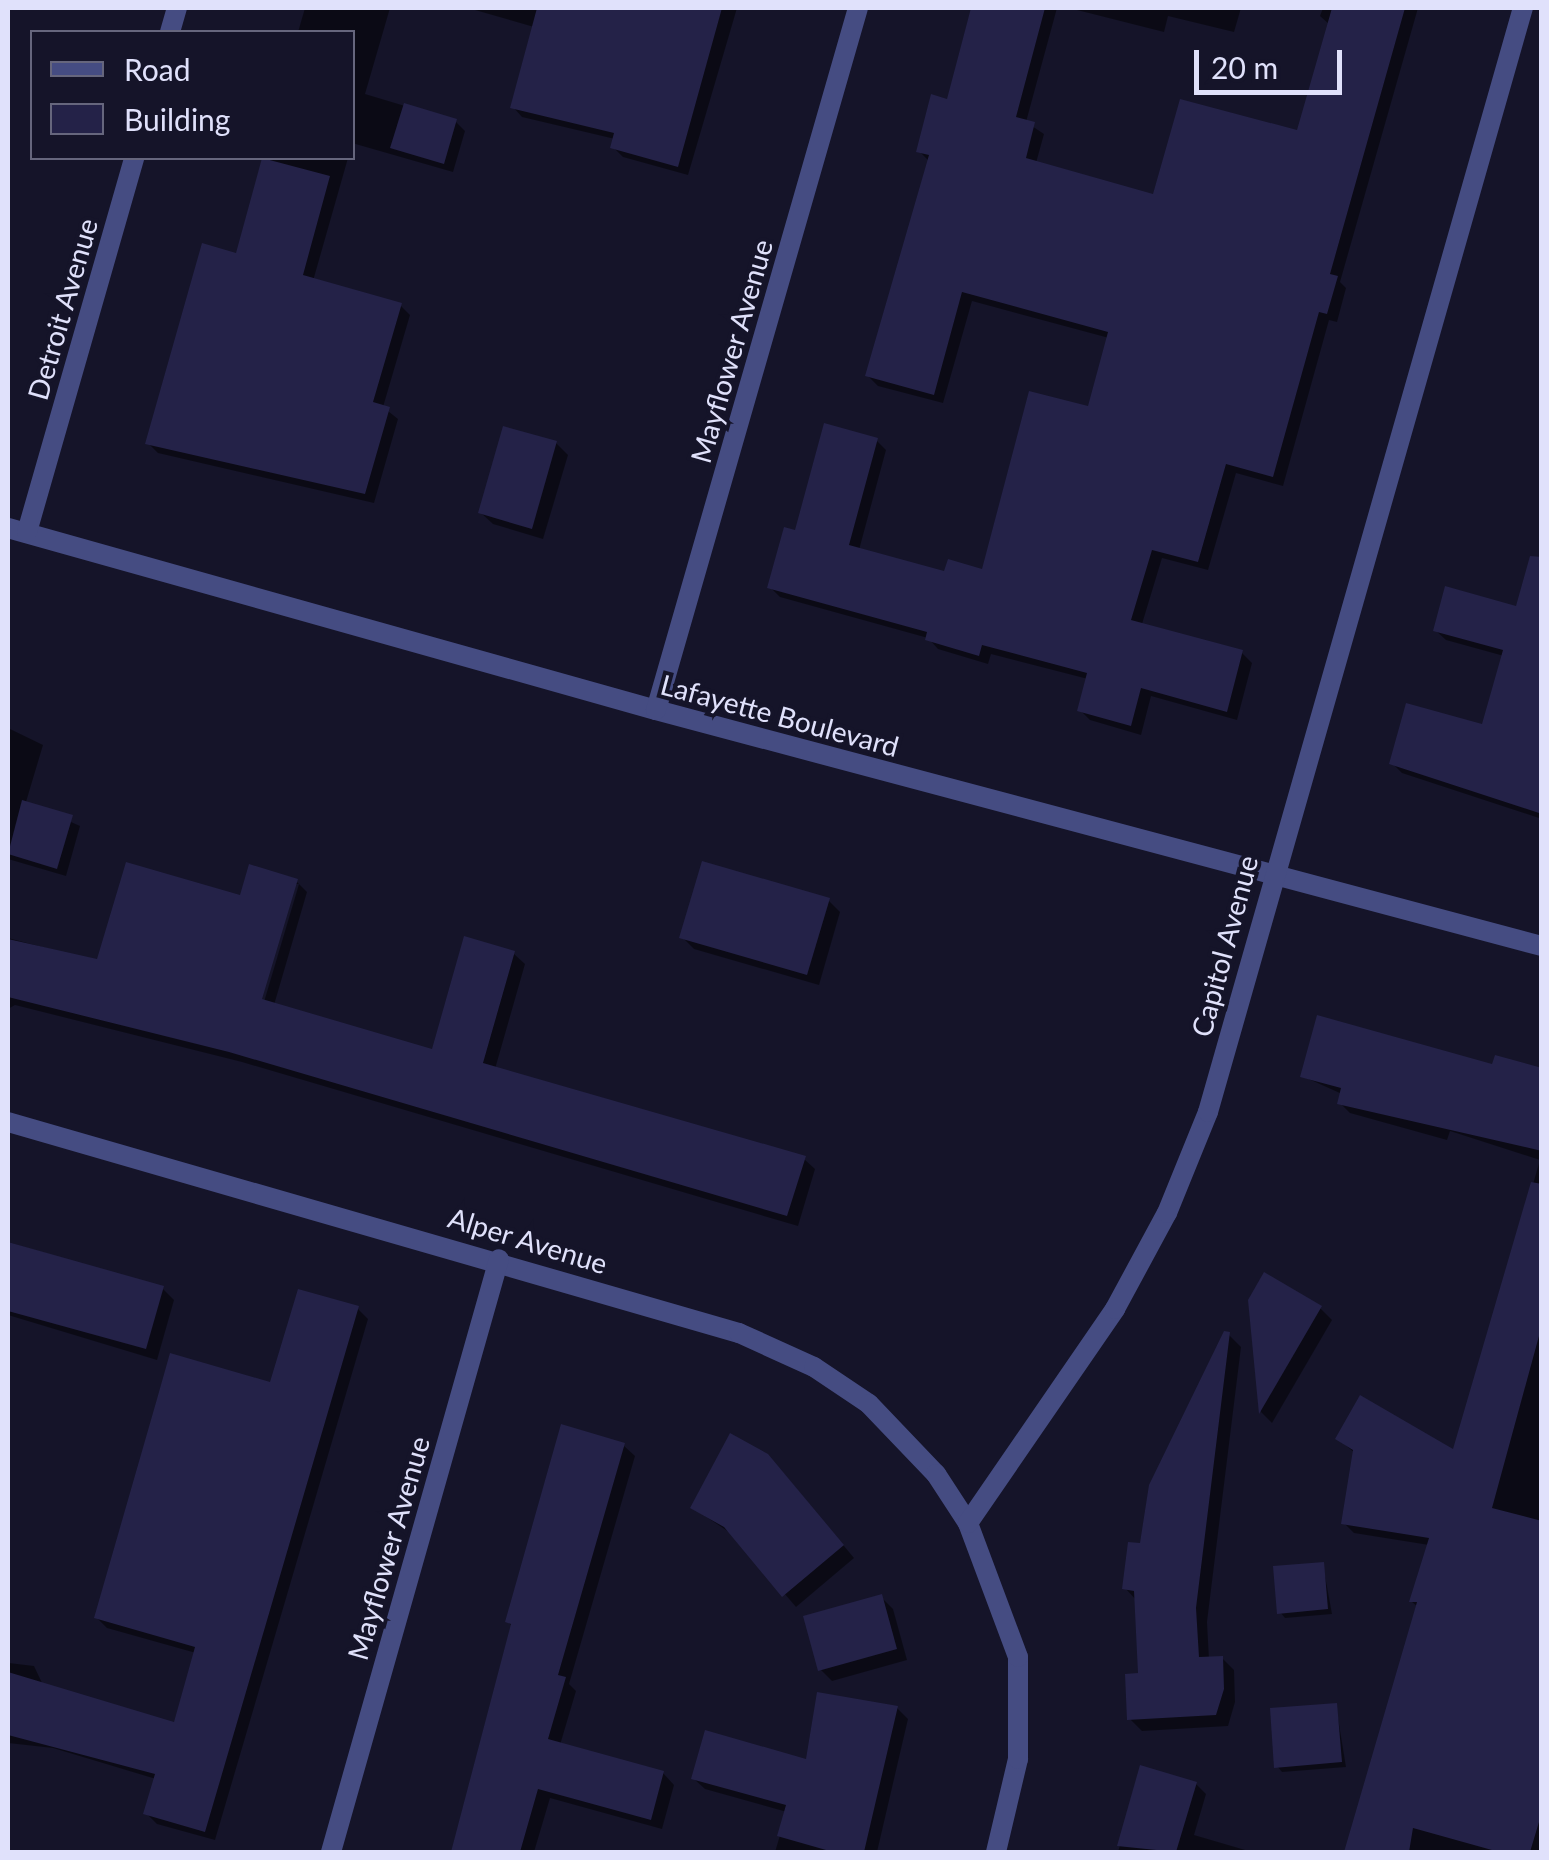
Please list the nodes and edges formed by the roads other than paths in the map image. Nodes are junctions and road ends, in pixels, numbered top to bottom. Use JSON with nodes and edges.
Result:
{"nodes":[{"id":1,"x":858,"y":8,"type":"edge"},
{"id":2,"x":1523,"y":8,"type":"edge"},
{"id":3,"x":133,"y":160,"type":"edge"},
{"id":4,"x":17,"y":530,"type":"edge"},
{"id":5,"x":656,"y":710,"type":"junction"},
{"id":6,"x":1271,"y":875,"type":"junction"},
{"id":7,"x":1542,"y":946,"type":"edge"},
{"id":8,"x":8,"y":1122,"type":"edge"},
{"id":9,"x":499,"y":1258,"type":"junction"},
{"id":10,"x":968,"y":1524,"type":"junction"},
{"id":11,"x":331,"y":1852,"type":"edge"},
{"id":12,"x":996,"y":1852,"type":"edge"}],
"edges":[{"from":1,"to":5,"type":"street","name":"Mayflower Avenue"},
{"from":2,"to":6,"type":"street","name":"Capitol Avenue"},
{"from":3,"to":4,"type":"street","name":"Detroit Avenue"},
{"from":4,"to":5,"type":"street","name":"Lafayette Boulevard"},
{"from":5,"to":6,"type":"street","name":"Lafayette Boulevard"},
{"from":6,"to":7,"type":"street","name":"Lafayette Boulevard"},
{"from":6,"to":10,"type":"street","name":"Capitol Avenue"},
{"from":8,"to":9,"type":"street","name":"Alper Avenue"},
{"from":9,"to":10,"type":"street","name":"Alper Avenue"},
{"from":9,"to":11,"type":"street","name":"Mayflower Avenue"},
{"from":10,"to":12,"type":"street"}]}
